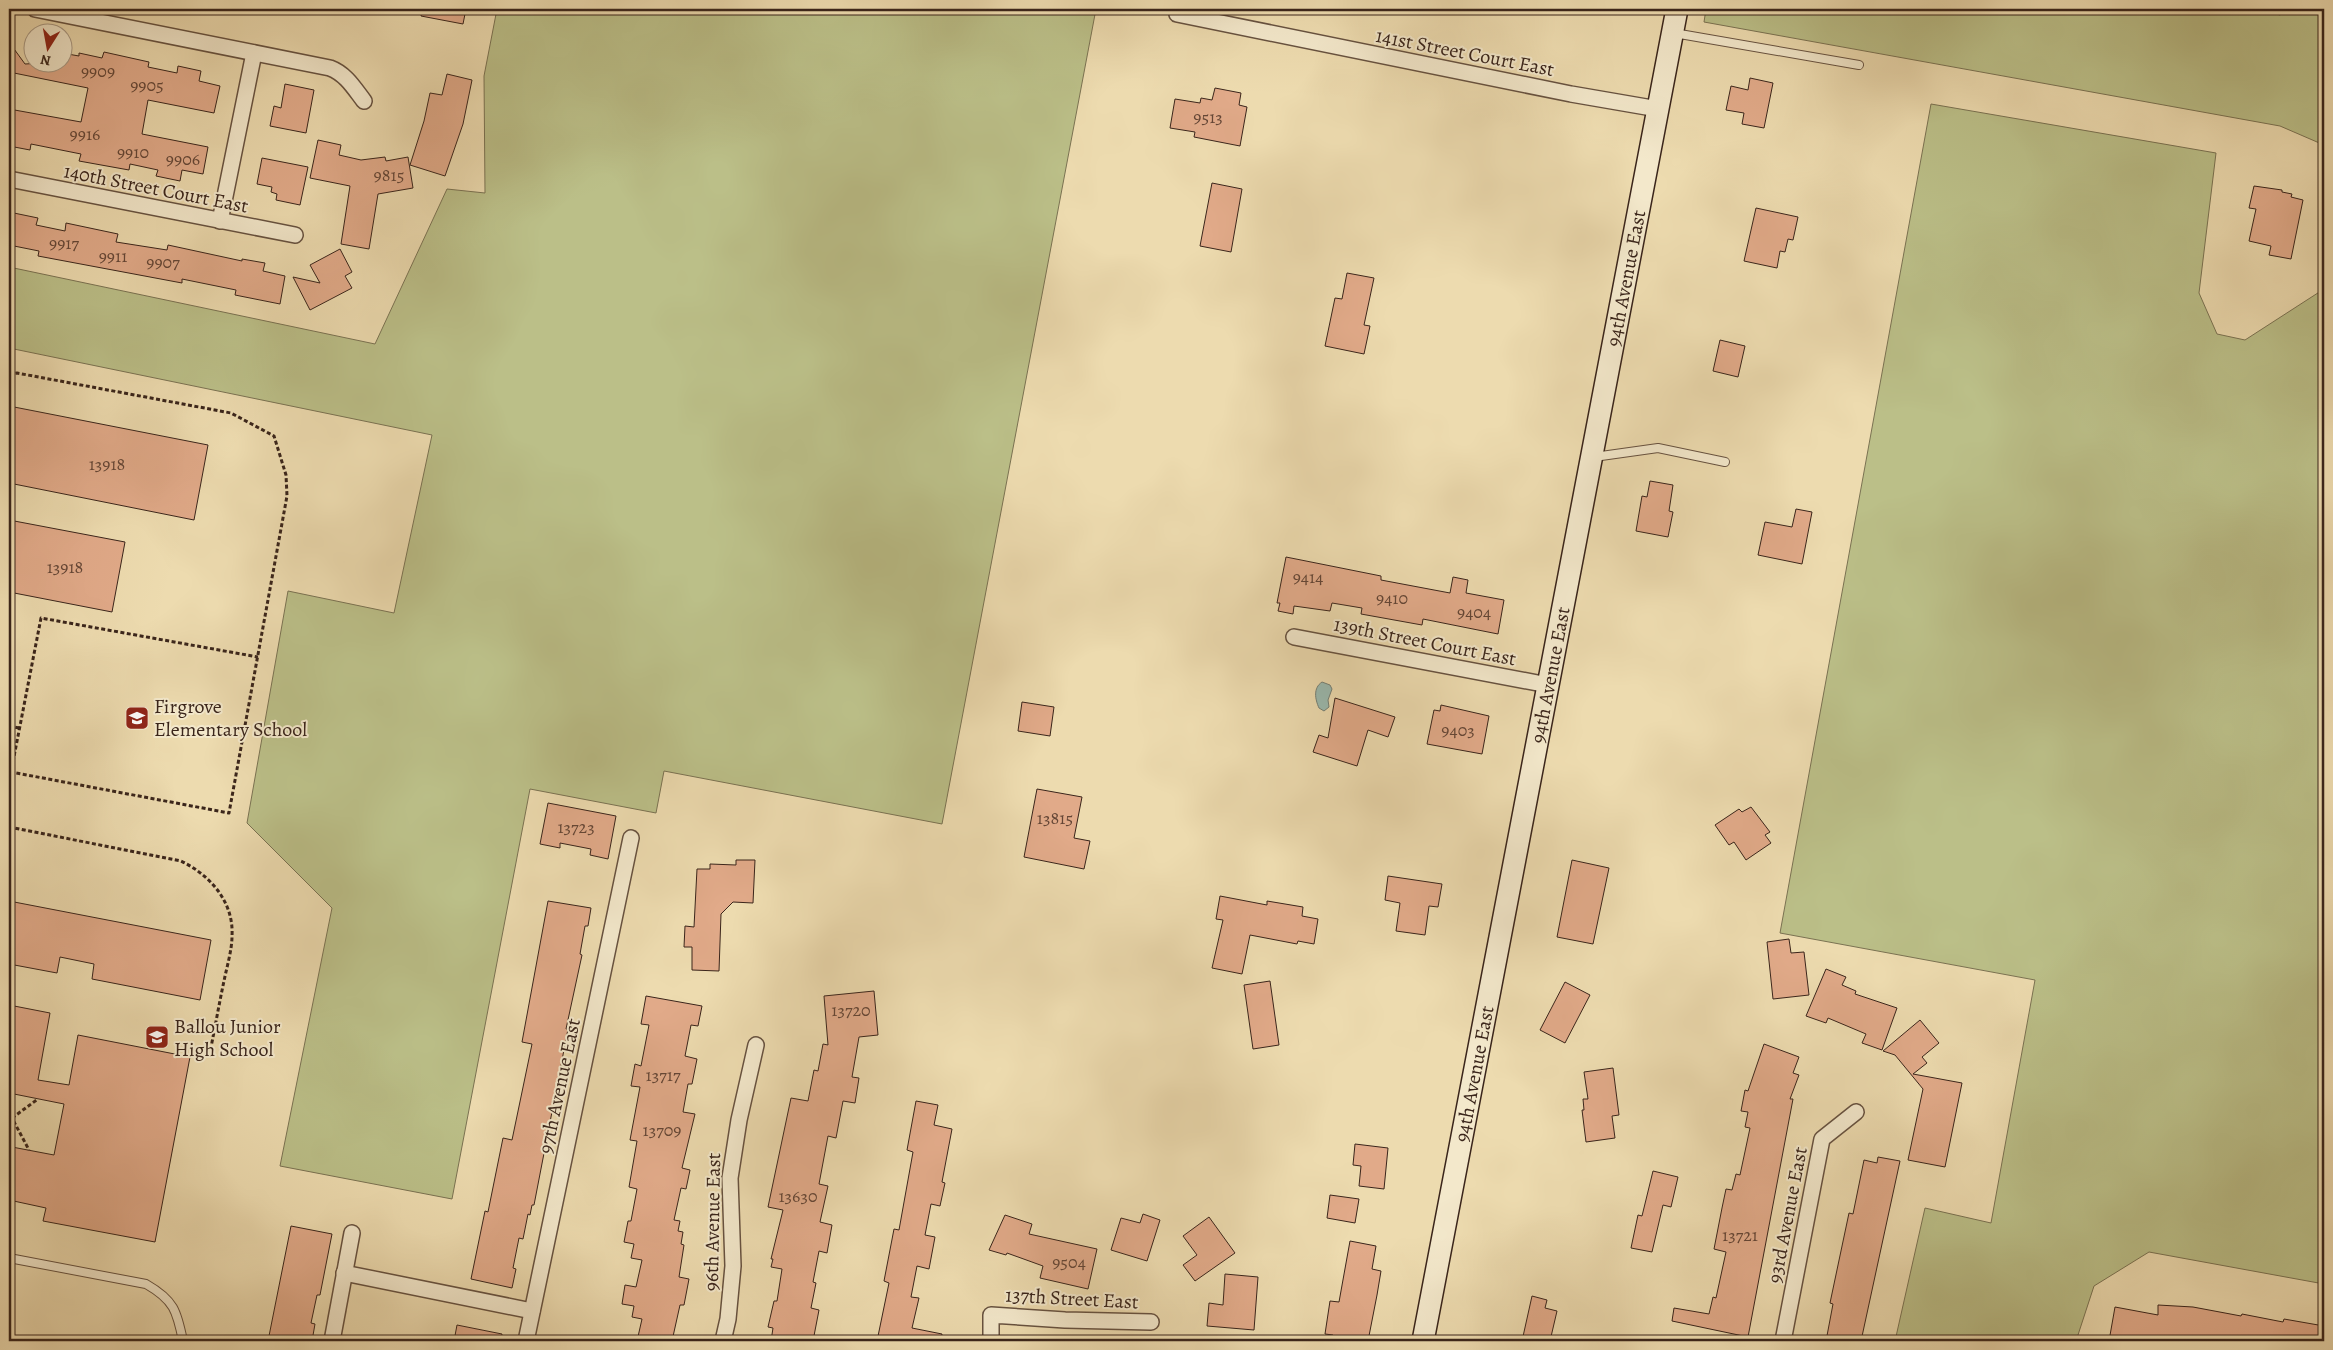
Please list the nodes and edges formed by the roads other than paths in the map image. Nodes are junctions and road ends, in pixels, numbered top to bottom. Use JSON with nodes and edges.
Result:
{"nodes":[{"id":1,"x":35,"y":9,"type":"edge"},
{"id":2,"x":1677,"y":9,"type":"edge"},
{"id":3,"x":1177,"y":14,"type":"dead end"},
{"id":4,"x":1673,"y":32,"type":"junction"},
{"id":5,"x":254,"y":53,"type":"junction"},
{"id":6,"x":1859,"y":66,"type":"dead end"},
{"id":7,"x":364,"y":101,"type":"dead end"},
{"id":8,"x":1658,"y":109,"type":"junction"},
{"id":9,"x":9,"y":179,"type":"edge"},
{"id":10,"x":220,"y":221,"type":"junction"},
{"id":11,"x":295,"y":235,"type":"dead end"},
{"id":12,"x":1592,"y":458,"type":"junction"},
{"id":13,"x":1725,"y":462,"type":"dead end"},
{"id":14,"x":1294,"y":637,"type":"dead end"},
{"id":15,"x":1548,"y":685,"type":"junction"},
{"id":16,"x":631,"y":838,"type":"dead end"},
{"id":17,"x":756,"y":1045,"type":"dead end"},
{"id":18,"x":1856,"y":1112,"type":"dead end"},
{"id":19,"x":352,"y":1233,"type":"dead end"},
{"id":20,"x":9,"y":1258,"type":"edge"},
{"id":21,"x":344,"y":1272,"type":"junction"},
{"id":22,"x":532,"y":1311,"type":"junction"},
{"id":23,"x":1151,"y":1322,"type":"dead end"},
{"id":24,"x":183,"y":1341,"type":"edge"},
{"id":25,"x":332,"y":1341,"type":"edge"},
{"id":26,"x":526,"y":1341,"type":"edge"},
{"id":27,"x":723,"y":1341,"type":"edge"},
{"id":28,"x":991,"y":1341,"type":"edge"},
{"id":29,"x":1423,"y":1341,"type":"edge"},
{"id":30,"x":1783,"y":1341,"type":"edge"}],
"edges":[{"from":1,"to":5,"type":"street"},
{"from":2,"to":4,"type":"main road","name":"94th Avenue East"},
{"from":3,"to":8,"type":"street","name":"141st Street Court East"},
{"from":4,"to":6,"type":"lane"},
{"from":4,"to":8,"type":"main road","name":"94th Avenue East"},
{"from":5,"to":7,"type":"street"},
{"from":5,"to":10,"type":"street"},
{"from":8,"to":12,"type":"main road","name":"94th Avenue East"},
{"from":9,"to":10,"type":"street","name":"140th Street Court East"},
{"from":10,"to":11,"type":"street","name":"140th Street Court East"},
{"from":12,"to":13,"type":"lane"},
{"from":12,"to":15,"type":"main road","name":"94th Avenue East"},
{"from":14,"to":15,"type":"street","name":"139th Street Court East"},
{"from":15,"to":29,"type":"main road","name":"94th Avenue East"},
{"from":16,"to":22,"type":"street","name":"97th Avenue East"},
{"from":17,"to":27,"type":"street","name":"96th Avenue East"},
{"from":18,"to":30,"type":"street","name":"93rd Avenue East"},
{"from":19,"to":21,"type":"street"},
{"from":20,"to":24,"type":"lane"},
{"from":21,"to":22,"type":"street"},
{"from":21,"to":25,"type":"street"},
{"from":22,"to":26,"type":"street","name":"97th Avenue East"},
{"from":23,"to":28,"type":"street","name":"137th Street East"}]}
